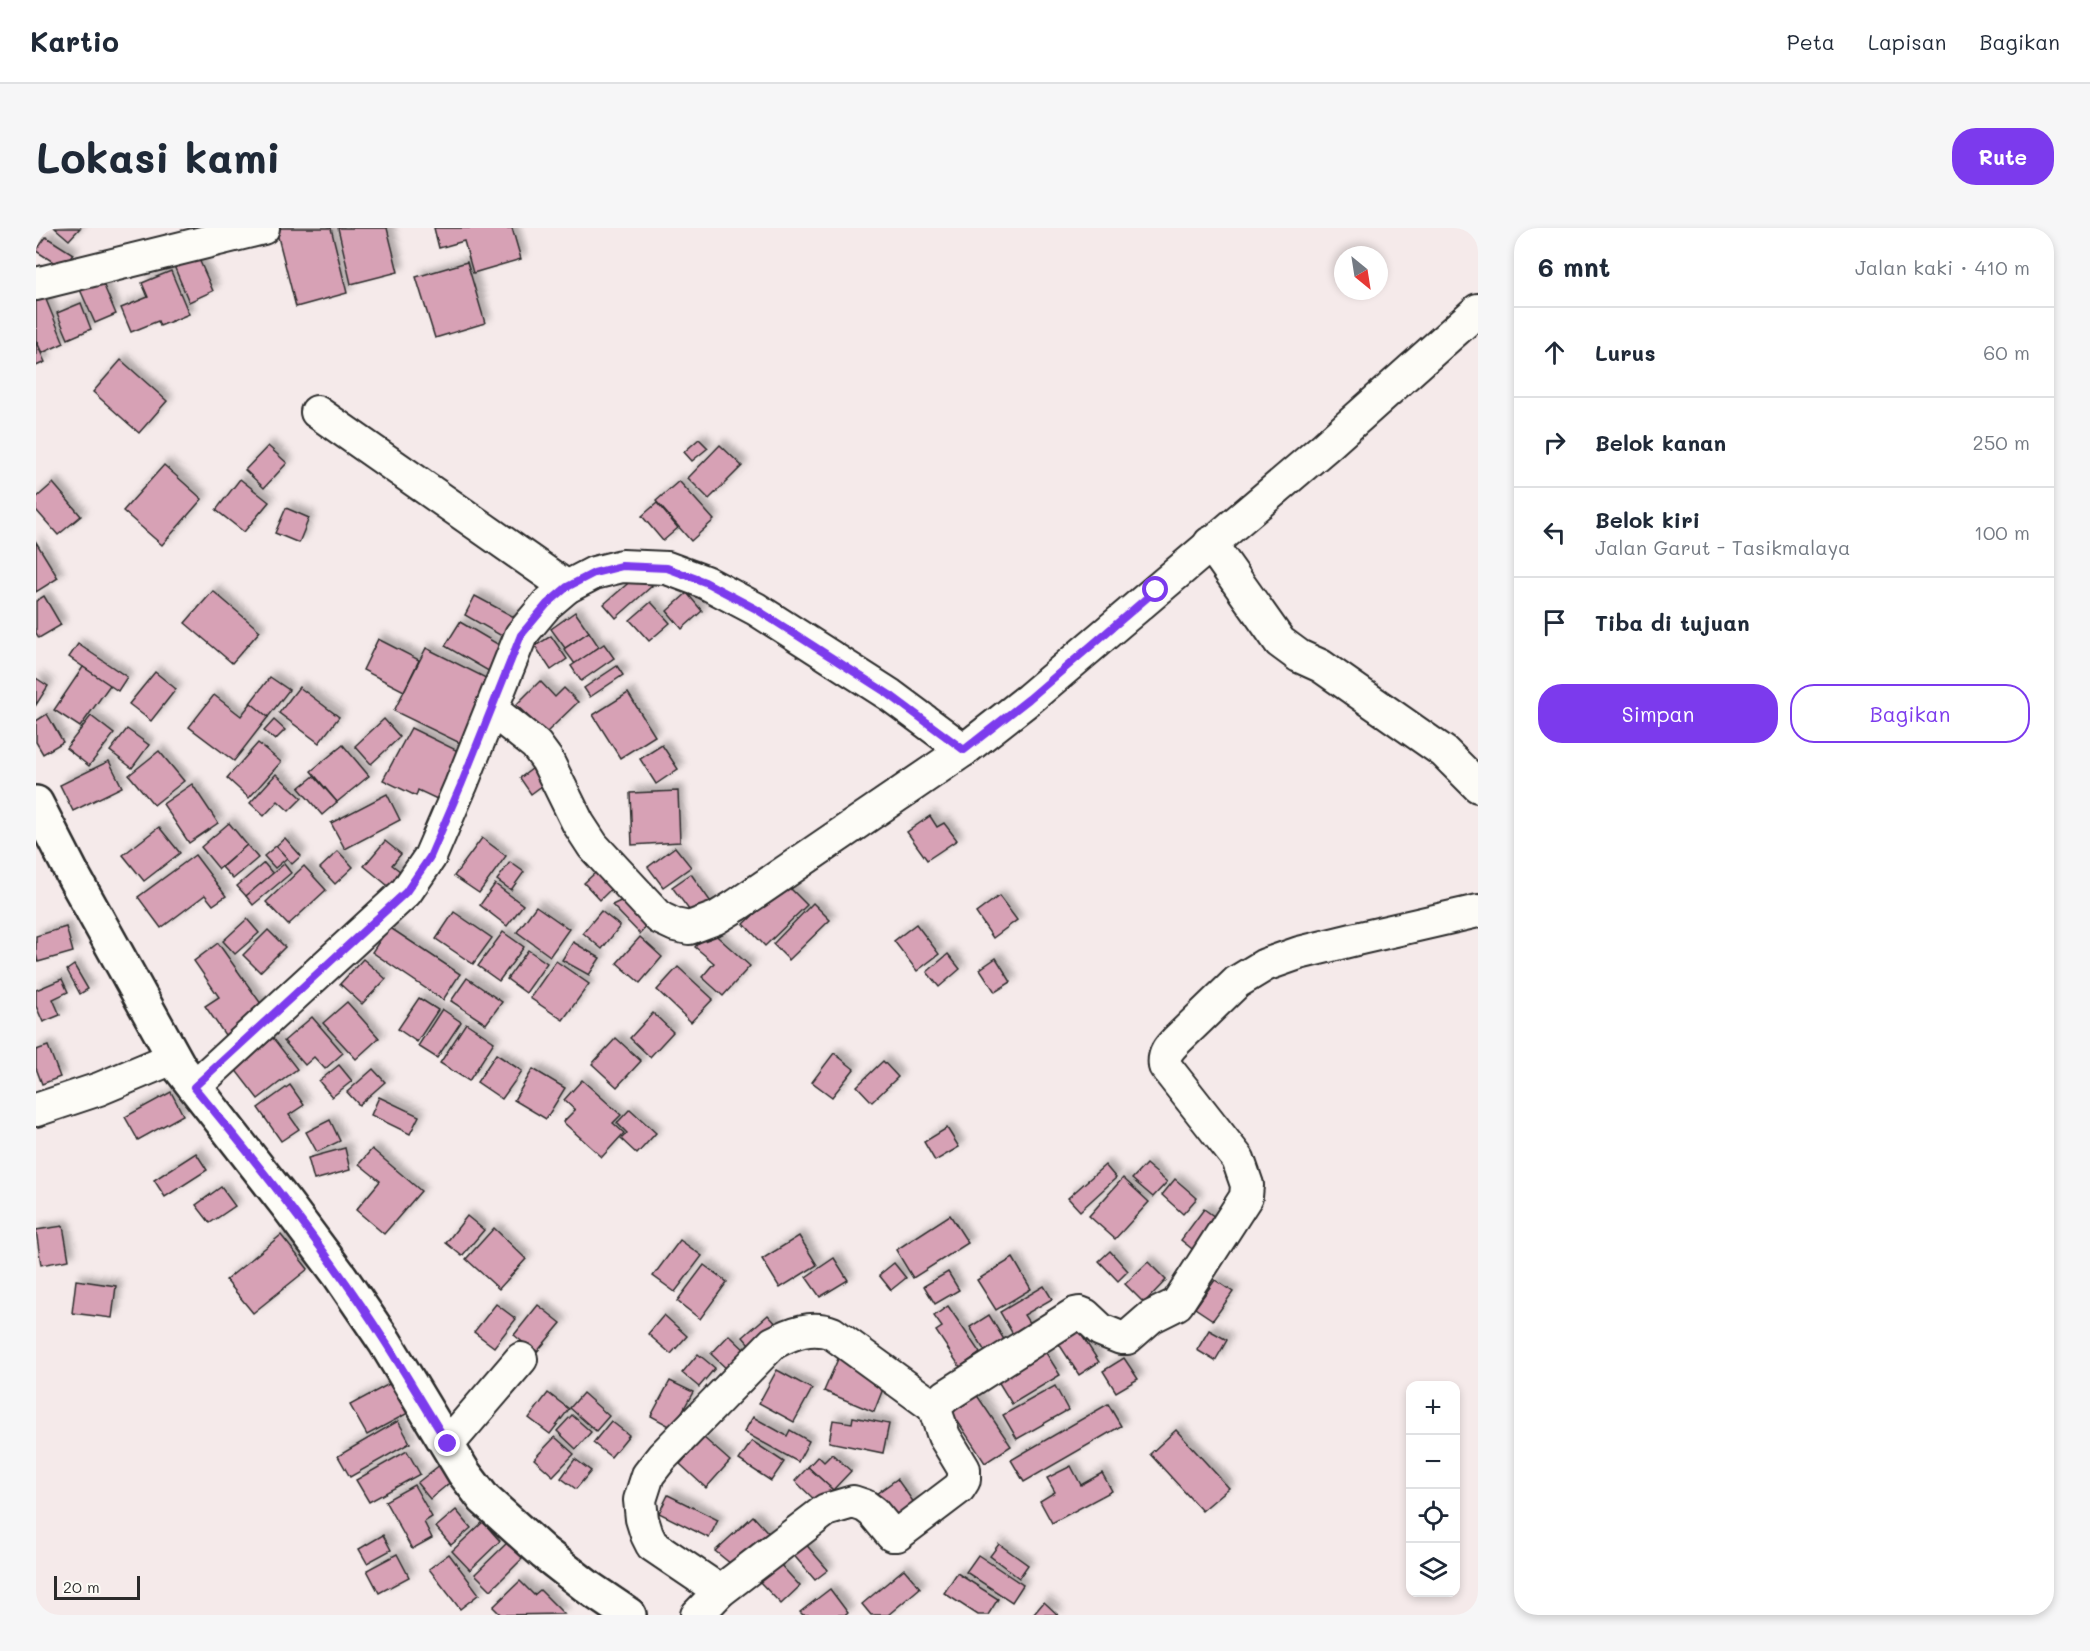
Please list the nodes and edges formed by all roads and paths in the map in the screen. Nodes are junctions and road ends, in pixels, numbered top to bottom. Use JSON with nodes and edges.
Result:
{"nodes":[{"id":1,"x":263,"y":228,"type":"edge"},
{"id":2,"x":36,"y":284,"type":"edge"},
{"id":3,"x":1478,"y":310,"type":"edge"},
{"id":4,"x":317,"y":412,"type":"dead end"},
{"id":5,"x":1210,"y":543,"type":"junction"},
{"id":6,"x":567,"y":587,"type":"junction"},
{"id":7,"x":492,"y":710,"type":"junction"},
{"id":8,"x":964,"y":750,"type":"junction"},
{"id":9,"x":1478,"y":786,"type":"edge"},
{"id":10,"x":36,"y":802,"type":"edge"},
{"id":11,"x":1478,"y":911,"type":"edge"},
{"id":12,"x":173,"y":1058,"type":"junction"},
{"id":13,"x":194,"y":1087,"type":"junction"},
{"id":14,"x":36,"y":1110,"type":"edge"},
{"id":15,"x":521,"y":1359,"type":"dead end"},
{"id":16,"x":934,"y":1407,"type":"junction"},
{"id":17,"x":448,"y":1444,"type":"junction"},
{"id":18,"x":720,"y":1591,"type":"junction"},
{"id":19,"x":629,"y":1615,"type":"edge"},
{"id":20,"x":697,"y":1615,"type":"edge"}],
"edges":[{"from":1,"to":2,"type":"street"},
{"from":3,"to":5,"type":"street"},
{"from":4,"to":6,"type":"street"},
{"from":5,"to":8,"type":"street"},
{"from":5,"to":9,"type":"street"},
{"from":6,"to":7,"type":"street"},
{"from":6,"to":8,"type":"street"},
{"from":7,"to":8,"type":"street"},
{"from":7,"to":13,"type":"street"},
{"from":10,"to":12,"type":"main road"},
{"from":11,"to":16,"type":"street"},
{"from":12,"to":13,"type":"main road"},
{"from":12,"to":14,"type":"street"},
{"from":13,"to":17,"type":"main road"},
{"from":15,"to":17,"type":"street"},
{"from":16,"to":18,"type":"street"},
{"from":16,"to":18,"type":"street"},
{"from":17,"to":19,"type":"main road"},
{"from":18,"to":20,"type":"street"}]}
